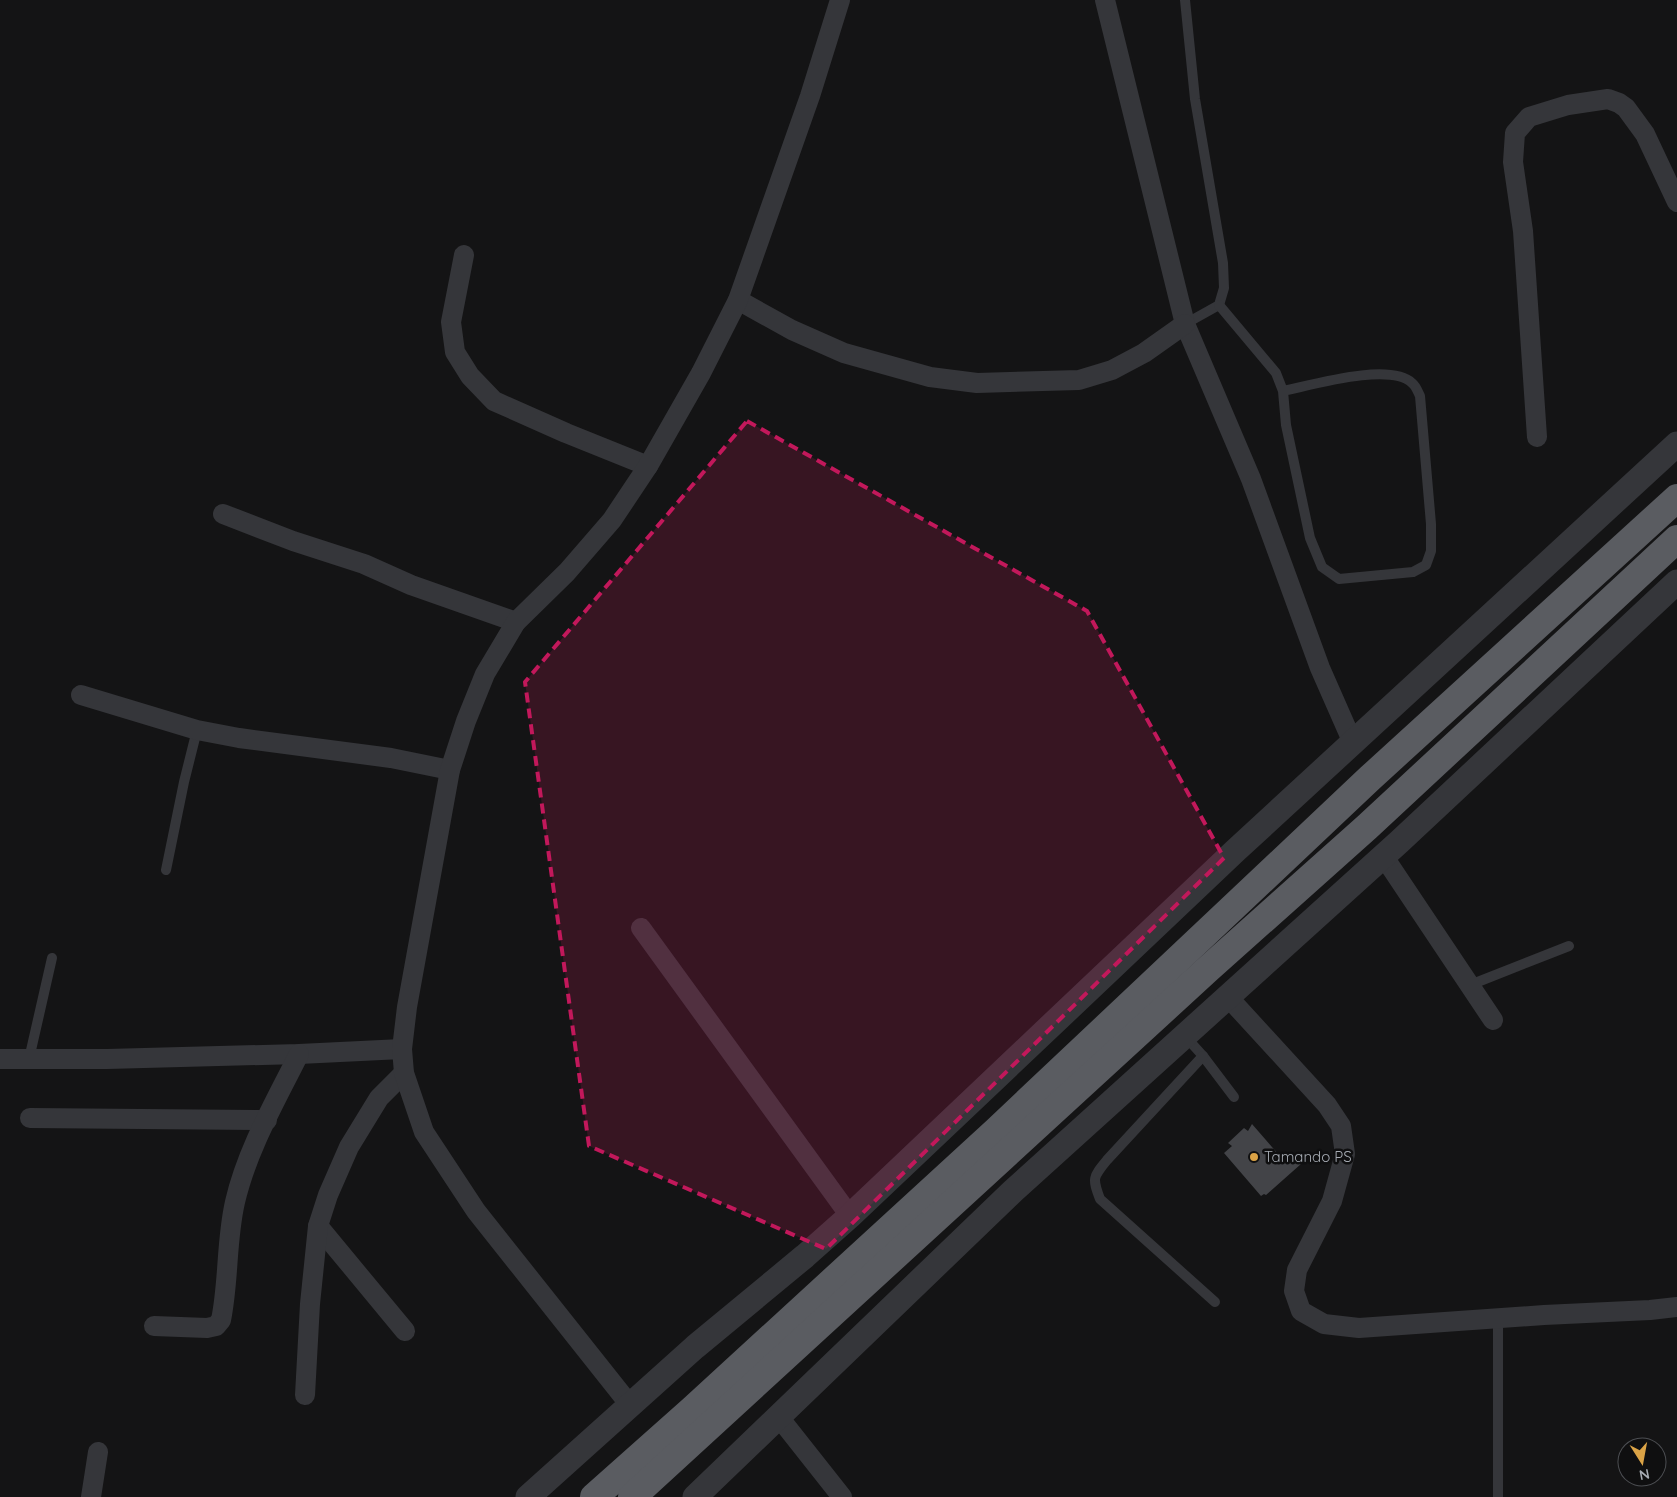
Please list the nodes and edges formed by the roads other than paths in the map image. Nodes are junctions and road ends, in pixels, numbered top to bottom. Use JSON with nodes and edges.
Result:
{"nodes":[{"id":1,"x":840,"y":0,"type":"edge"},
{"id":2,"x":1104,"y":0,"type":"edge"},
{"id":3,"x":1185,"y":0,"type":"edge"},
{"id":4,"x":1677,"y":202,"type":"edge"},
{"id":5,"x":464,"y":255,"type":"dead end"},
{"id":6,"x":738,"y":300,"type":"junction"},
{"id":7,"x":1219,"y":304,"type":"junction"},
{"id":8,"x":1186,"y":324,"type":"junction"},
{"id":9,"x":1283,"y":391,"type":"junction"},
{"id":10,"x":1537,"y":437,"type":"dead end"},
{"id":11,"x":1677,"y":444,"type":"edge"},
{"id":12,"x":648,"y":466,"type":"junction"},
{"id":13,"x":1677,"y":498,"type":"edge"},
{"id":14,"x":223,"y":514,"type":"dead end"},
{"id":15,"x":1677,"y":539,"type":"edge"},
{"id":16,"x":1677,"y":582,"type":"edge"},
{"id":17,"x":516,"y":622,"type":"junction"},
{"id":18,"x":81,"y":695,"type":"dead end"},
{"id":19,"x":197,"y":730,"type":"junction"},
{"id":20,"x":1353,"y":743,"type":"junction"},
{"id":21,"x":450,"y":770,"type":"junction"},
{"id":22,"x":1384,"y":857,"type":"junction"},
{"id":23,"x":166,"y":870,"type":"dead end"},
{"id":24,"x":641,"y":928,"type":"dead end"},
{"id":25,"x":1569,"y":946,"type":"dead end"},
{"id":26,"x":52,"y":958,"type":"dead end"},
{"id":27,"x":1470,"y":985,"type":"junction"},
{"id":28,"x":1228,"y":997,"type":"junction"},
{"id":29,"x":1493,"y":1020,"type":"dead end"},
{"id":30,"x":1185,"y":1036,"type":"junction"},
{"id":31,"x":402,"y":1049,"type":"junction"},
{"id":32,"x":299,"y":1054,"type":"junction"},
{"id":33,"x":1204,"y":1056,"type":"junction"},
{"id":34,"x":0,"y":1059,"type":"edge"},
{"id":35,"x":29,"y":1059,"type":"junction"},
{"id":36,"x":404,"y":1073,"type":"junction"},
{"id":37,"x":1234,"y":1097,"type":"dead end"},
{"id":38,"x":30,"y":1118,"type":"dead end"},
{"id":39,"x":267,"y":1120,"type":"junction"},
{"id":40,"x":850,"y":1216,"type":"junction"},
{"id":41,"x":318,"y":1226,"type":"junction"},
{"id":42,"x":1215,"y":1302,"type":"dead end"},
{"id":43,"x":1677,"y":1308,"type":"edge"},
{"id":44,"x":1498,"y":1319,"type":"junction"},
{"id":45,"x":154,"y":1326,"type":"dead end"},
{"id":46,"x":405,"y":1331,"type":"dead end"},
{"id":47,"x":305,"y":1394,"type":"dead end"},
{"id":48,"x":630,"y":1405,"type":"junction"},
{"id":49,"x":778,"y":1416,"type":"junction"},
{"id":50,"x":98,"y":1452,"type":"dead end"},
{"id":51,"x":91,"y":1497,"type":"edge"},
{"id":52,"x":528,"y":1497,"type":"edge"},
{"id":53,"x":594,"y":1497,"type":"edge"},
{"id":54,"x":632,"y":1497,"type":"edge"},
{"id":55,"x":695,"y":1497,"type":"edge"},
{"id":56,"x":842,"y":1497,"type":"edge"},
{"id":57,"x":1498,"y":1497,"type":"edge"}],
"edges":[{"from":1,"to":6,"type":"street"},
{"from":2,"to":8,"type":"street"},
{"from":3,"to":7,"type":"lane"},
{"from":4,"to":10,"type":"street"},
{"from":5,"to":12,"type":"street"},
{"from":6,"to":8,"type":"street"},
{"from":6,"to":12,"type":"street"},
{"from":7,"to":8,"type":"lane"},
{"from":7,"to":9,"type":"lane"},
{"from":8,"to":20,"type":"street"},
{"from":9,"to":9,"type":"lane"},
{"from":11,"to":20,"type":"street"},
{"from":12,"to":17,"type":"street"},
{"from":13,"to":53,"type":"highway"},
{"from":14,"to":17,"type":"street"},
{"from":15,"to":54,"type":"highway"},
{"from":16,"to":22,"type":"street"},
{"from":17,"to":21,"type":"street"},
{"from":18,"to":19,"type":"street"},
{"from":19,"to":21,"type":"street"},
{"from":19,"to":23,"type":"lane"},
{"from":20,"to":40,"type":"street"},
{"from":21,"to":31,"type":"street"},
{"from":22,"to":27,"type":"street"},
{"from":22,"to":28,"type":"street"},
{"from":24,"to":40,"type":"street"},
{"from":25,"to":27,"type":"lane"},
{"from":26,"to":35,"type":"lane"},
{"from":27,"to":29,"type":"street"},
{"from":28,"to":30,"type":"street"},
{"from":28,"to":44,"type":"street"},
{"from":30,"to":33,"type":"lane"},
{"from":30,"to":49,"type":"street"},
{"from":31,"to":32,"type":"street"},
{"from":31,"to":36,"type":"street"},
{"from":32,"to":35,"type":"street"},
{"from":32,"to":39,"type":"street"},
{"from":33,"to":37,"type":"lane"},
{"from":33,"to":42,"type":"lane"},
{"from":34,"to":35,"type":"street"},
{"from":36,"to":41,"type":"street"},
{"from":36,"to":48,"type":"street"},
{"from":38,"to":39,"type":"street"},
{"from":39,"to":45,"type":"street"},
{"from":40,"to":48,"type":"street"},
{"from":41,"to":46,"type":"street"},
{"from":41,"to":47,"type":"street"},
{"from":43,"to":44,"type":"street"},
{"from":44,"to":57,"type":"lane"},
{"from":48,"to":52,"type":"street"},
{"from":49,"to":55,"type":"street"},
{"from":49,"to":56,"type":"street"},
{"from":50,"to":51,"type":"street"}]}
